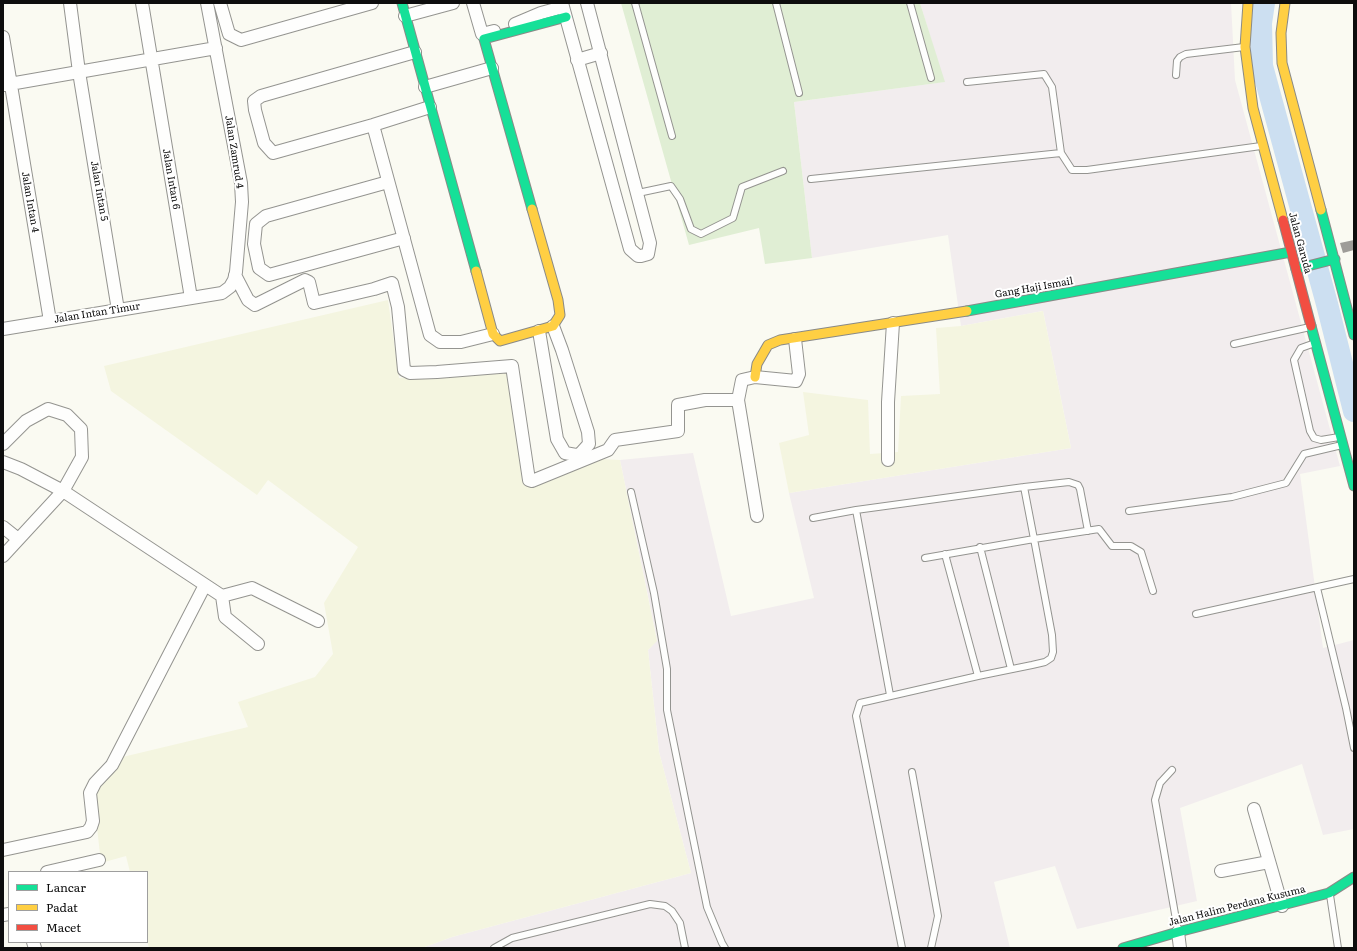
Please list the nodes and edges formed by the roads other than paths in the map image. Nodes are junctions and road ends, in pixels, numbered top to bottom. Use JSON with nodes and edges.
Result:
{"nodes":[{"id":1,"x":70,"y":3,"type":"edge"},
{"id":2,"x":142,"y":3,"type":"edge"},
{"id":3,"x":207,"y":3,"type":"edge"},
{"id":4,"x":220,"y":3,"type":"edge"},
{"id":5,"x":372,"y":3,"type":"edge"},
{"id":6,"x":402,"y":3,"type":"edge"},
{"id":7,"x":453,"y":3,"type":"edge"},
{"id":8,"x":473,"y":3,"type":"edge"},
{"id":9,"x":587,"y":3,"type":"edge"},
{"id":10,"x":634,"y":3,"type":"edge"},
{"id":11,"x":776,"y":3,"type":"edge"},
{"id":12,"x":910,"y":3,"type":"edge"},
{"id":13,"x":1248,"y":3,"type":"edge"},
{"id":14,"x":1285,"y":3,"type":"edge"},
{"id":15,"x":563,"y":9,"type":"edge"},
{"id":16,"x":405,"y":16,"type":"junction"},
{"id":17,"x":509,"y":29,"type":"junction"},
{"id":18,"x":3,"y":37,"type":"edge"},
{"id":19,"x":1245,"y":47,"type":"junction"},
{"id":20,"x":216,"y":48,"type":"junction"},
{"id":21,"x":415,"y":52,"type":"junction"},
{"id":22,"x":601,"y":53,"type":"junction"},
{"id":23,"x":151,"y":59,"type":"junction"},
{"id":24,"x":577,"y":60,"type":"junction"},
{"id":25,"x":492,"y":68,"type":"junction"},
{"id":26,"x":79,"y":72,"type":"junction"},
{"id":27,"x":1176,"y":75,"type":"dead end"},
{"id":28,"x":931,"y":78,"type":"dead end"},
{"id":29,"x":967,"y":82,"type":"dead end"},
{"id":30,"x":7,"y":84,"type":"edge"},
{"id":31,"x":425,"y":87,"type":"junction"},
{"id":32,"x":799,"y":93,"type":"dead end"},
{"id":33,"x":430,"y":107,"type":"junction"},
{"id":34,"x":373,"y":125,"type":"junction"},
{"id":35,"x":672,"y":136,"type":"dead end"},
{"id":36,"x":1262,"y":146,"type":"junction"},
{"id":37,"x":1061,"y":153,"type":"junction"},
{"id":38,"x":783,"y":171,"type":"dead end"},
{"id":39,"x":811,"y":179,"type":"dead end"},
{"id":40,"x":388,"y":182,"type":"junction"},
{"id":41,"x":638,"y":193,"type":"junction"},
{"id":42,"x":404,"y":238,"type":"junction"},
{"id":43,"x":1291,"y":252,"type":"junction"},
{"id":44,"x":1332,"y":260,"type":"junction"},
{"id":45,"x":1296,"y":269,"type":"junction"},
{"id":46,"x":235,"y":275,"type":"junction"},
{"id":47,"x":191,"y":298,"type":"junction"},
{"id":48,"x":118,"y":310,"type":"junction"},
{"id":49,"x":50,"y":321,"type":"junction"},
{"id":50,"x":893,"y":323,"type":"junction"},
{"id":51,"x":553,"y":326,"type":"junction"},
{"id":52,"x":1312,"y":327,"type":"junction"},
{"id":53,"x":3,"y":329,"type":"edge"},
{"id":54,"x":539,"y":331,"type":"junction"},
{"id":55,"x":492,"y":334,"type":"junction"},
{"id":56,"x":1354,"y":335,"type":"edge"},
{"id":57,"x":795,"y":339,"type":"junction"},
{"id":58,"x":1316,"y":343,"type":"junction"},
{"id":59,"x":1234,"y":344,"type":"dead end"},
{"id":60,"x":755,"y":377,"type":"junction"},
{"id":61,"x":738,"y":400,"type":"junction"},
{"id":62,"x":1341,"y":441,"type":"junction"},
{"id":63,"x":3,"y":444,"type":"edge"},
{"id":64,"x":888,"y":460,"type":"dead end"},
{"id":65,"x":3,"y":462,"type":"edge"},
{"id":66,"x":1354,"y":486,"type":"edge"},
{"id":67,"x":1024,"y":487,"type":"junction"},
{"id":68,"x":63,"y":492,"type":"junction"},
{"id":69,"x":631,"y":492,"type":"dead end"},
{"id":70,"x":856,"y":510,"type":"junction"},
{"id":71,"x":1129,"y":511,"type":"dead end"},
{"id":72,"x":756,"y":516,"type":"dead end"},
{"id":73,"x":813,"y":518,"type":"dead end"},
{"id":74,"x":3,"y":527,"type":"edge"},
{"id":75,"x":1088,"y":531,"type":"junction"},
{"id":76,"x":18,"y":539,"type":"junction"},
{"id":77,"x":1034,"y":539,"type":"junction"},
{"id":78,"x":980,"y":547,"type":"junction"},
{"id":79,"x":945,"y":554,"type":"junction"},
{"id":80,"x":3,"y":556,"type":"edge"},
{"id":81,"x":925,"y":558,"type":"dead end"},
{"id":82,"x":1354,"y":579,"type":"edge"},
{"id":83,"x":205,"y":585,"type":"junction"},
{"id":84,"x":1317,"y":588,"type":"junction"},
{"id":85,"x":1153,"y":591,"type":"dead end"},
{"id":86,"x":222,"y":596,"type":"junction"},
{"id":87,"x":1196,"y":614,"type":"dead end"},
{"id":88,"x":318,"y":621,"type":"dead end"},
{"id":89,"x":258,"y":644,"type":"dead end"},
{"id":90,"x":1011,"y":669,"type":"junction"},
{"id":91,"x":978,"y":676,"type":"junction"},
{"id":92,"x":890,"y":695,"type":"junction"},
{"id":93,"x":1354,"y":748,"type":"edge"},
{"id":94,"x":1172,"y":770,"type":"dead end"},
{"id":95,"x":912,"y":772,"type":"dead end"},
{"id":96,"x":1254,"y":809,"type":"dead end"},
{"id":97,"x":3,"y":850,"type":"edge"},
{"id":98,"x":99,"y":860,"type":"dead end"},
{"id":99,"x":1269,"y":862,"type":"junction"},
{"id":100,"x":51,"y":871,"type":"edge"},
{"id":101,"x":1221,"y":871,"type":"dead end"},
{"id":102,"x":1354,"y":877,"type":"edge"},
{"id":103,"x":1329,"y":893,"type":"junction"},
{"id":104,"x":1282,"y":906,"type":"junction"},
{"id":105,"x":1178,"y":932,"type":"junction"},
{"id":106,"x":494,"y":948,"type":"edge"},
{"id":107,"x":685,"y":948,"type":"edge"},
{"id":108,"x":725,"y":948,"type":"edge"},
{"id":109,"x":902,"y":948,"type":"edge"},
{"id":110,"x":931,"y":948,"type":"edge"},
{"id":111,"x":1123,"y":948,"type":"edge"},
{"id":112,"x":1180,"y":948,"type":"edge"},
{"id":113,"x":1338,"y":948,"type":"edge"}],
"edges":[{"from":1,"to":26,"type":"street","name":"Jalan Intan 5"},
{"from":2,"to":23,"type":"street","name":"Jalan Intan 6"},
{"from":3,"to":20,"type":"street","name":"Jalan Zamrud 4"},
{"from":4,"to":5,"type":"street"},
{"from":6,"to":16,"type":"street"},
{"from":7,"to":16,"type":"street"},
{"from":8,"to":17,"type":"street"},
{"from":9,"to":22,"type":"street"},
{"from":10,"to":35,"type":"lane"},
{"from":11,"to":32,"type":"lane"},
{"from":12,"to":28,"type":"lane"},
{"from":13,"to":19,"type":"street","name":"Jalan Garuda"},
{"from":14,"to":44,"type":"street"},
{"from":15,"to":17,"type":"street"},
{"from":15,"to":24,"type":"street"},
{"from":16,"to":21,"type":"street"},
{"from":17,"to":25,"type":"street"},
{"from":18,"to":30,"type":"street","name":"Jalan Intan 4"},
{"from":19,"to":27,"type":"lane"},
{"from":19,"to":36,"type":"street","name":"Jalan Garuda"},
{"from":20,"to":23,"type":"street"},
{"from":20,"to":46,"type":"street","name":"Jalan Zamrud 4"},
{"from":21,"to":31,"type":"street"},
{"from":21,"to":34,"type":"street"},
{"from":22,"to":24,"type":"street"},
{"from":22,"to":41,"type":"street"},
{"from":23,"to":26,"type":"street"},
{"from":23,"to":47,"type":"street","name":"Jalan Intan 6"},
{"from":24,"to":41,"type":"street"},
{"from":25,"to":31,"type":"street"},
{"from":25,"to":51,"type":"street"},
{"from":26,"to":30,"type":"street"},
{"from":26,"to":48,"type":"street","name":"Jalan Intan 5"},
{"from":29,"to":37,"type":"lane"},
{"from":30,"to":49,"type":"street","name":"Jalan Intan 4"},
{"from":31,"to":33,"type":"street"},
{"from":33,"to":34,"type":"street"},
{"from":33,"to":55,"type":"street"},
{"from":34,"to":40,"type":"street"},
{"from":36,"to":37,"type":"lane"},
{"from":36,"to":43,"type":"street","name":"Jalan Garuda"},
{"from":37,"to":39,"type":"lane"},
{"from":38,"to":41,"type":"lane"},
{"from":40,"to":42,"type":"street"},
{"from":40,"to":42,"type":"street"},
{"from":42,"to":55,"type":"street"},
{"from":43,"to":45,"type":"street","name":"Jalan Garuda"},
{"from":43,"to":50,"type":"street","name":"Gang Haji Ismail"},
{"from":44,"to":45,"type":"street"},
{"from":44,"to":56,"type":"street"},
{"from":45,"to":52,"type":"street","name":"Jalan Garuda"},
{"from":46,"to":47,"type":"street","name":"Jalan Zamrud 4"},
{"from":46,"to":61,"type":"street"},
{"from":47,"to":48,"type":"street","name":"Jalan Intan Timur"},
{"from":48,"to":49,"type":"street","name":"Jalan Intan Timur"},
{"from":49,"to":53,"type":"street","name":"Jalan Intan Timur"},
{"from":50,"to":57,"type":"street","name":"Gang Haji Ismail"},
{"from":50,"to":64,"type":"street"},
{"from":51,"to":54,"type":"street"},
{"from":51,"to":54,"type":"street"},
{"from":52,"to":58,"type":"street","name":"Jalan Garuda"},
{"from":52,"to":59,"type":"lane"},
{"from":54,"to":55,"type":"street"},
{"from":57,"to":60,"type":"street","name":"Gang Haji Ismail"},
{"from":57,"to":60,"type":"street"},
{"from":58,"to":62,"type":"street","name":"Jalan Garuda"},
{"from":58,"to":62,"type":"lane"},
{"from":60,"to":61,"type":"street"},
{"from":61,"to":72,"type":"street"},
{"from":62,"to":66,"type":"street","name":"Jalan Garuda"},
{"from":62,"to":71,"type":"lane"},
{"from":63,"to":68,"type":"street"},
{"from":65,"to":68,"type":"street"},
{"from":67,"to":70,"type":"lane"},
{"from":67,"to":75,"type":"lane"},
{"from":67,"to":77,"type":"lane"},
{"from":68,"to":76,"type":"street"},
{"from":68,"to":83,"type":"street"},
{"from":69,"to":108,"type":"lane"},
{"from":70,"to":73,"type":"lane"},
{"from":70,"to":92,"type":"lane"},
{"from":74,"to":76,"type":"street"},
{"from":75,"to":77,"type":"lane"},
{"from":75,"to":85,"type":"lane"},
{"from":76,"to":80,"type":"street"},
{"from":77,"to":78,"type":"lane"},
{"from":77,"to":90,"type":"lane"},
{"from":78,"to":79,"type":"lane"},
{"from":78,"to":90,"type":"lane"},
{"from":79,"to":81,"type":"lane"},
{"from":79,"to":91,"type":"lane"},
{"from":82,"to":84,"type":"lane"},
{"from":83,"to":86,"type":"street"},
{"from":83,"to":97,"type":"street"},
{"from":84,"to":87,"type":"lane"},
{"from":84,"to":93,"type":"lane"},
{"from":86,"to":88,"type":"street"},
{"from":86,"to":89,"type":"street"},
{"from":90,"to":91,"type":"lane"},
{"from":91,"to":92,"type":"lane"},
{"from":92,"to":109,"type":"lane"},
{"from":94,"to":105,"type":"lane"},
{"from":95,"to":110,"type":"lane"},
{"from":96,"to":99,"type":"street"},
{"from":98,"to":100,"type":"street"},
{"from":99,"to":101,"type":"street"},
{"from":99,"to":104,"type":"street"},
{"from":102,"to":103,"type":"street","name":"Jalan Halim Perdana Kusuma"},
{"from":103,"to":104,"type":"street","name":"Jalan Halim Perdana Kusuma"},
{"from":103,"to":113,"type":"lane"},
{"from":104,"to":105,"type":"street","name":"Jalan Halim Perdana Kusuma"},
{"from":105,"to":111,"type":"street","name":"Jalan Halim Perdana Kusuma"},
{"from":105,"to":112,"type":"street"},
{"from":106,"to":107,"type":"lane"}]}
